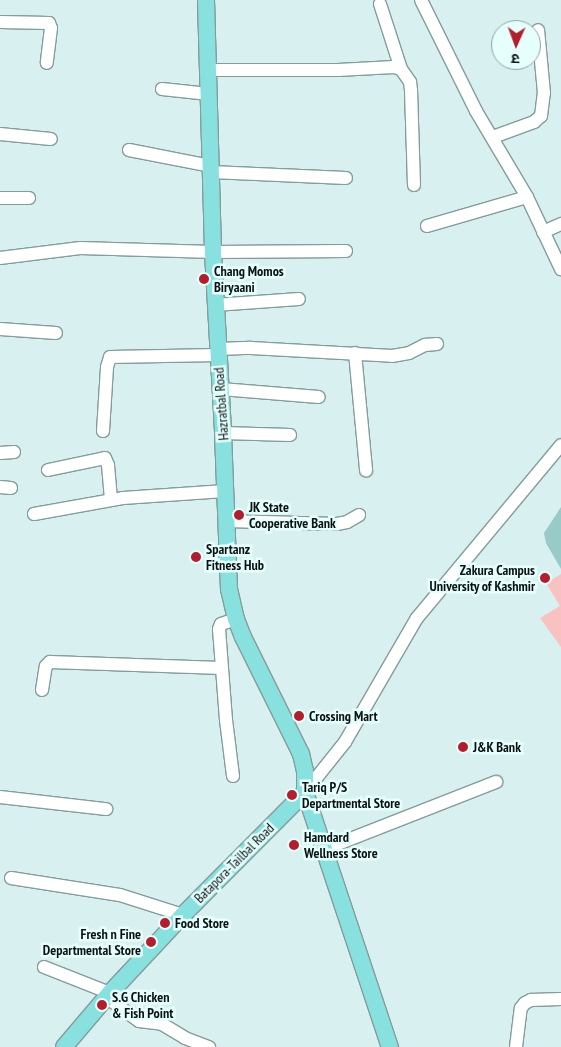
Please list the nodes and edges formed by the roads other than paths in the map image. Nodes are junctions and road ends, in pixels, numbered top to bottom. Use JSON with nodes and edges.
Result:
{"nodes":[{"id":1,"x":206,"y":0,"type":"edge"},
{"id":2,"x":420,"y":0,"type":"edge"},
{"id":3,"x":380,"y":4,"type":"dead end"},
{"id":4,"x":0,"y":22,"type":"edge"},
{"id":5,"x":541,"y":62,"type":"edge"},
{"id":6,"x":47,"y":63,"type":"dead end"},
{"id":7,"x":402,"y":69,"type":"junction"},
{"id":8,"x":208,"y":70,"type":"junction"},
{"id":9,"x":162,"y":90,"type":"dead end"},
{"id":10,"x":209,"y":94,"type":"junction"},
{"id":11,"x":0,"y":134,"type":"edge"},
{"id":12,"x":493,"y":138,"type":"junction"},
{"id":13,"x":51,"y":139,"type":"dead end"},
{"id":14,"x":129,"y":150,"type":"dead end"},
{"id":15,"x":211,"y":169,"type":"junction"},
{"id":16,"x":346,"y":178,"type":"dead end"},
{"id":17,"x":414,"y":185,"type":"dead end"},
{"id":18,"x":526,"y":197,"type":"junction"},
{"id":19,"x":0,"y":198,"type":"edge"},
{"id":20,"x":30,"y":198,"type":"dead end"},
{"id":21,"x":561,"y":224,"type":"edge"},
{"id":22,"x":427,"y":226,"type":"dead end"},
{"id":23,"x":543,"y":232,"type":"junction"},
{"id":24,"x":346,"y":251,"type":"dead end"},
{"id":25,"x":213,"y":252,"type":"junction"},
{"id":26,"x":0,"y":258,"type":"edge"},
{"id":27,"x":561,"y":269,"type":"edge"},
{"id":28,"x":299,"y":298,"type":"dead end"},
{"id":29,"x":215,"y":305,"type":"junction"},
{"id":30,"x":0,"y":329,"type":"edge"},
{"id":31,"x":56,"y":333,"type":"dead end"},
{"id":32,"x":437,"y":344,"type":"dead end"},
{"id":33,"x":218,"y":352,"type":"junction"},
{"id":34,"x":355,"y":353,"type":"junction"},
{"id":35,"x":221,"y":389,"type":"junction"},
{"id":36,"x":319,"y":397,"type":"dead end"},
{"id":37,"x":103,"y":431,"type":"dead end"},
{"id":38,"x":224,"y":433,"type":"junction"},
{"id":39,"x":290,"y":435,"type":"dead end"},
{"id":40,"x":561,"y":445,"type":"edge"},
{"id":41,"x":14,"y":452,"type":"dead end"},
{"id":42,"x":0,"y":453,"type":"edge"},
{"id":43,"x":48,"y":470,"type":"dead end"},
{"id":44,"x":366,"y":470,"type":"dead end"},
{"id":45,"x":225,"y":492,"type":"junction"},
{"id":46,"x":111,"y":500,"type":"junction"},
{"id":47,"x":34,"y":514,"type":"dead end"},
{"id":48,"x":359,"y":515,"type":"dead end"},
{"id":49,"x":226,"y":521,"type":"junction"},
{"id":50,"x":236,"y":619,"type":"junction"},
{"id":51,"x":221,"y":668,"type":"junction"},
{"id":52,"x":42,"y":690,"type":"dead end"},
{"id":53,"x":233,"y":776,"type":"dead end"},
{"id":54,"x":496,"y":782,"type":"dead end"},
{"id":55,"x":305,"y":792,"type":"junction"},
{"id":56,"x":0,"y":797,"type":"edge"},
{"id":57,"x":106,"y":809,"type":"dead end"},
{"id":58,"x":325,"y":848,"type":"junction"},
{"id":59,"x":11,"y":878,"type":"dead end"},
{"id":60,"x":183,"y":915,"type":"junction"},
{"id":61,"x":44,"y":967,"type":"dead end"},
{"id":62,"x":108,"y":995,"type":"junction"},
{"id":63,"x":561,"y":999,"type":"edge"},
{"id":64,"x":71,"y":1045,"type":"edge"},
{"id":65,"x":209,"y":1047,"type":"edge"},
{"id":66,"x":390,"y":1047,"type":"edge"},
{"id":67,"x":516,"y":1047,"type":"edge"}],
"edges":[{"from":1,"to":8,"type":"main road","name":"Hazratbal Road"},
{"from":2,"to":12,"type":"street"},
{"from":3,"to":7,"type":"street"},
{"from":4,"to":6,"type":"street"},
{"from":5,"to":12,"type":"street"},
{"from":7,"to":8,"type":"street"},
{"from":7,"to":17,"type":"street"},
{"from":8,"to":10,"type":"main road","name":"Hazratbal Road"},
{"from":9,"to":10,"type":"street"},
{"from":10,"to":15,"type":"main road","name":"Hazratbal Road"},
{"from":11,"to":13,"type":"street"},
{"from":12,"to":18,"type":"street"},
{"from":14,"to":15,"type":"street"},
{"from":15,"to":16,"type":"street"},
{"from":15,"to":25,"type":"main road","name":"Hazratbal Road"},
{"from":18,"to":22,"type":"street"},
{"from":18,"to":23,"type":"street"},
{"from":19,"to":20,"type":"street"},
{"from":21,"to":23,"type":"street"},
{"from":23,"to":27,"type":"street"},
{"from":24,"to":25,"type":"street"},
{"from":25,"to":26,"type":"street"},
{"from":25,"to":29,"type":"main road","name":"Hazratbal Road"},
{"from":28,"to":29,"type":"street"},
{"from":29,"to":33,"type":"main road","name":"Hazratbal Road"},
{"from":30,"to":31,"type":"street"},
{"from":32,"to":34,"type":"street"},
{"from":33,"to":34,"type":"street"},
{"from":33,"to":35,"type":"main road","name":"Hazratbal Road"},
{"from":33,"to":37,"type":"street"},
{"from":34,"to":44,"type":"street"},
{"from":35,"to":36,"type":"street"},
{"from":35,"to":38,"type":"main road","name":"Hazratbal Road"},
{"from":38,"to":39,"type":"street"},
{"from":38,"to":45,"type":"main road","name":"Hazratbal Road"},
{"from":40,"to":55,"type":"street"},
{"from":41,"to":42,"type":"street"},
{"from":43,"to":46,"type":"street"},
{"from":45,"to":46,"type":"street"},
{"from":45,"to":49,"type":"main road","name":"Hazratbal Road"},
{"from":46,"to":47,"type":"street"},
{"from":48,"to":49,"type":"street"},
{"from":49,"to":50,"type":"main road","name":"Hazratbal Road"},
{"from":50,"to":51,"type":"street"},
{"from":50,"to":55,"type":"main road","name":"Hazratbal Road"},
{"from":51,"to":52,"type":"street"},
{"from":51,"to":53,"type":"street"},
{"from":54,"to":58,"type":"street"},
{"from":55,"to":58,"type":"main road","name":"Hazratbal Road"},
{"from":55,"to":60,"type":"main road","name":"Batapora-Tailbal Road"},
{"from":56,"to":57,"type":"street"},
{"from":58,"to":66,"type":"main road","name":"Hazratbal Road"},
{"from":59,"to":60,"type":"street"},
{"from":60,"to":62,"type":"main road","name":"Batapora-Tailbal Road"},
{"from":61,"to":62,"type":"street"},
{"from":62,"to":64,"type":"main road","name":"Batapora-Tailbal Road"},
{"from":62,"to":65,"type":"street"},
{"from":63,"to":67,"type":"street"}]}
